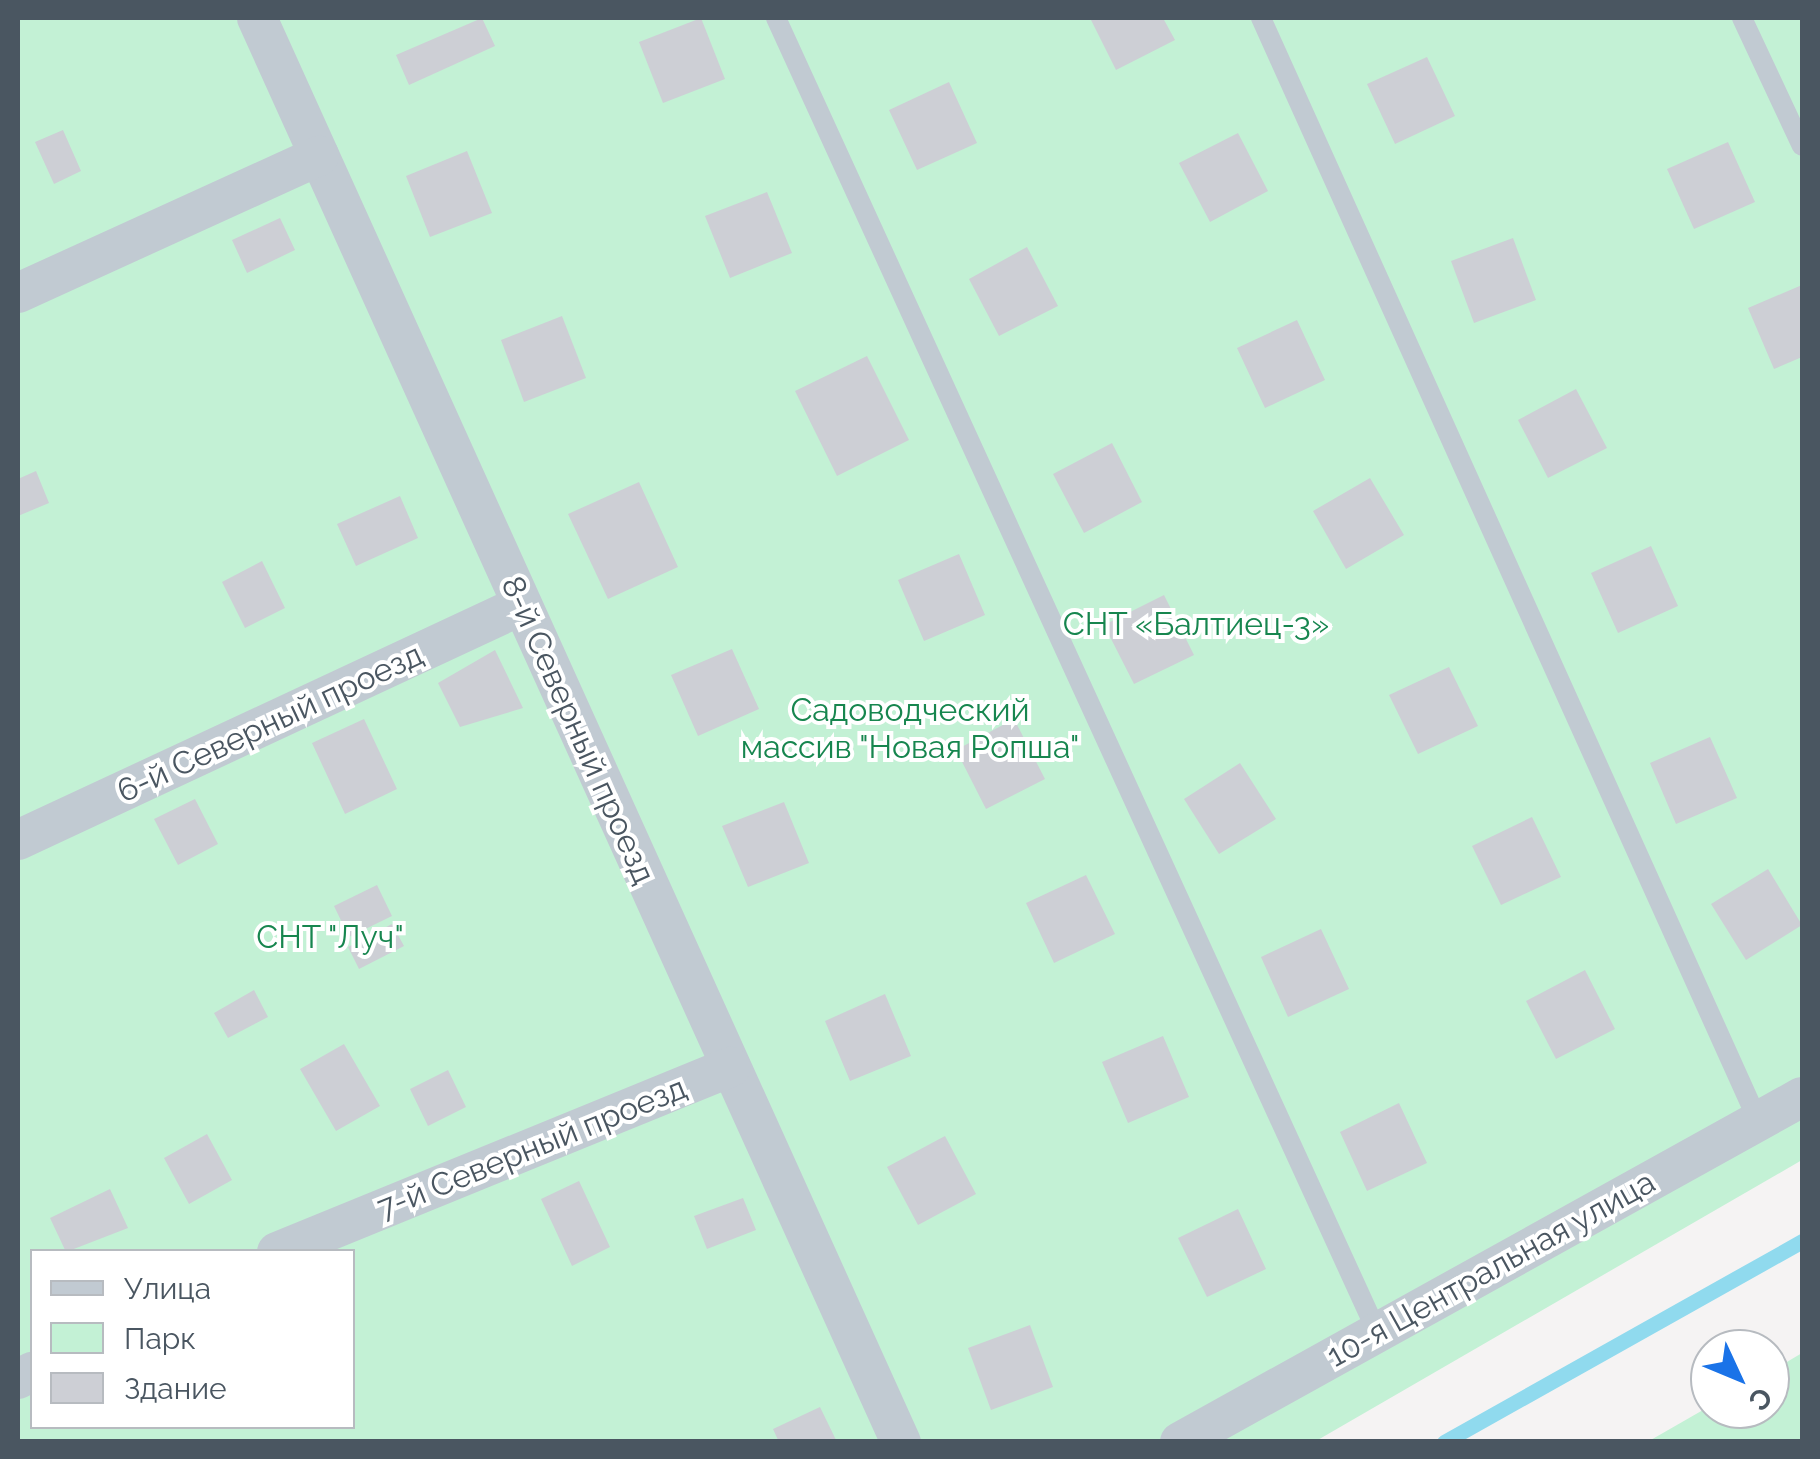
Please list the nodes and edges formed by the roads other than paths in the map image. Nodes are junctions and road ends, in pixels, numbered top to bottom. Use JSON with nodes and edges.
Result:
{"nodes":[{"id":1,"x":256,"y":18,"type":"edge"},
{"id":2,"x":776,"y":18,"type":"edge"},
{"id":3,"x":1261,"y":18,"type":"edge"},
{"id":4,"x":1742,"y":18,"type":"edge"},
{"id":5,"x":1802,"y":146,"type":"edge"},
{"id":6,"x":319,"y":156,"type":"junction"},
{"id":7,"x":18,"y":294,"type":"edge"},
{"id":8,"x":522,"y":605,"type":"junction"},
{"id":9,"x":18,"y":840,"type":"edge"},
{"id":10,"x":731,"y":1067,"type":"junction"},
{"id":11,"x":1802,"y":1097,"type":"edge"},
{"id":12,"x":1758,"y":1122,"type":"junction"},
{"id":13,"x":284,"y":1249,"type":"edge"},
{"id":14,"x":1378,"y":1332,"type":"junction"},
{"id":15,"x":900,"y":1442,"type":"edge"},
{"id":16,"x":1180,"y":1442,"type":"edge"}],
"edges":[{"from":1,"to":6,"type":"street","name":"8-й Северный проезд"},
{"from":2,"to":14,"type":"lane"},
{"from":3,"to":12,"type":"lane"},
{"from":4,"to":5,"type":"lane"},
{"from":6,"to":7,"type":"street"},
{"from":6,"to":8,"type":"street","name":"8-й Северный проезд"},
{"from":8,"to":9,"type":"street","name":"6-й Северный проезд"},
{"from":8,"to":10,"type":"street","name":"8-й Северный проезд"},
{"from":10,"to":13,"type":"street","name":"7-й Северный проезд"},
{"from":10,"to":15,"type":"street","name":"8-й Северный проезд"},
{"from":11,"to":12,"type":"street","name":"10-я Центральная улица"},
{"from":12,"to":14,"type":"street","name":"10-я Центральная улица"},
{"from":14,"to":16,"type":"street","name":"10-я Центральная улица"}]}
